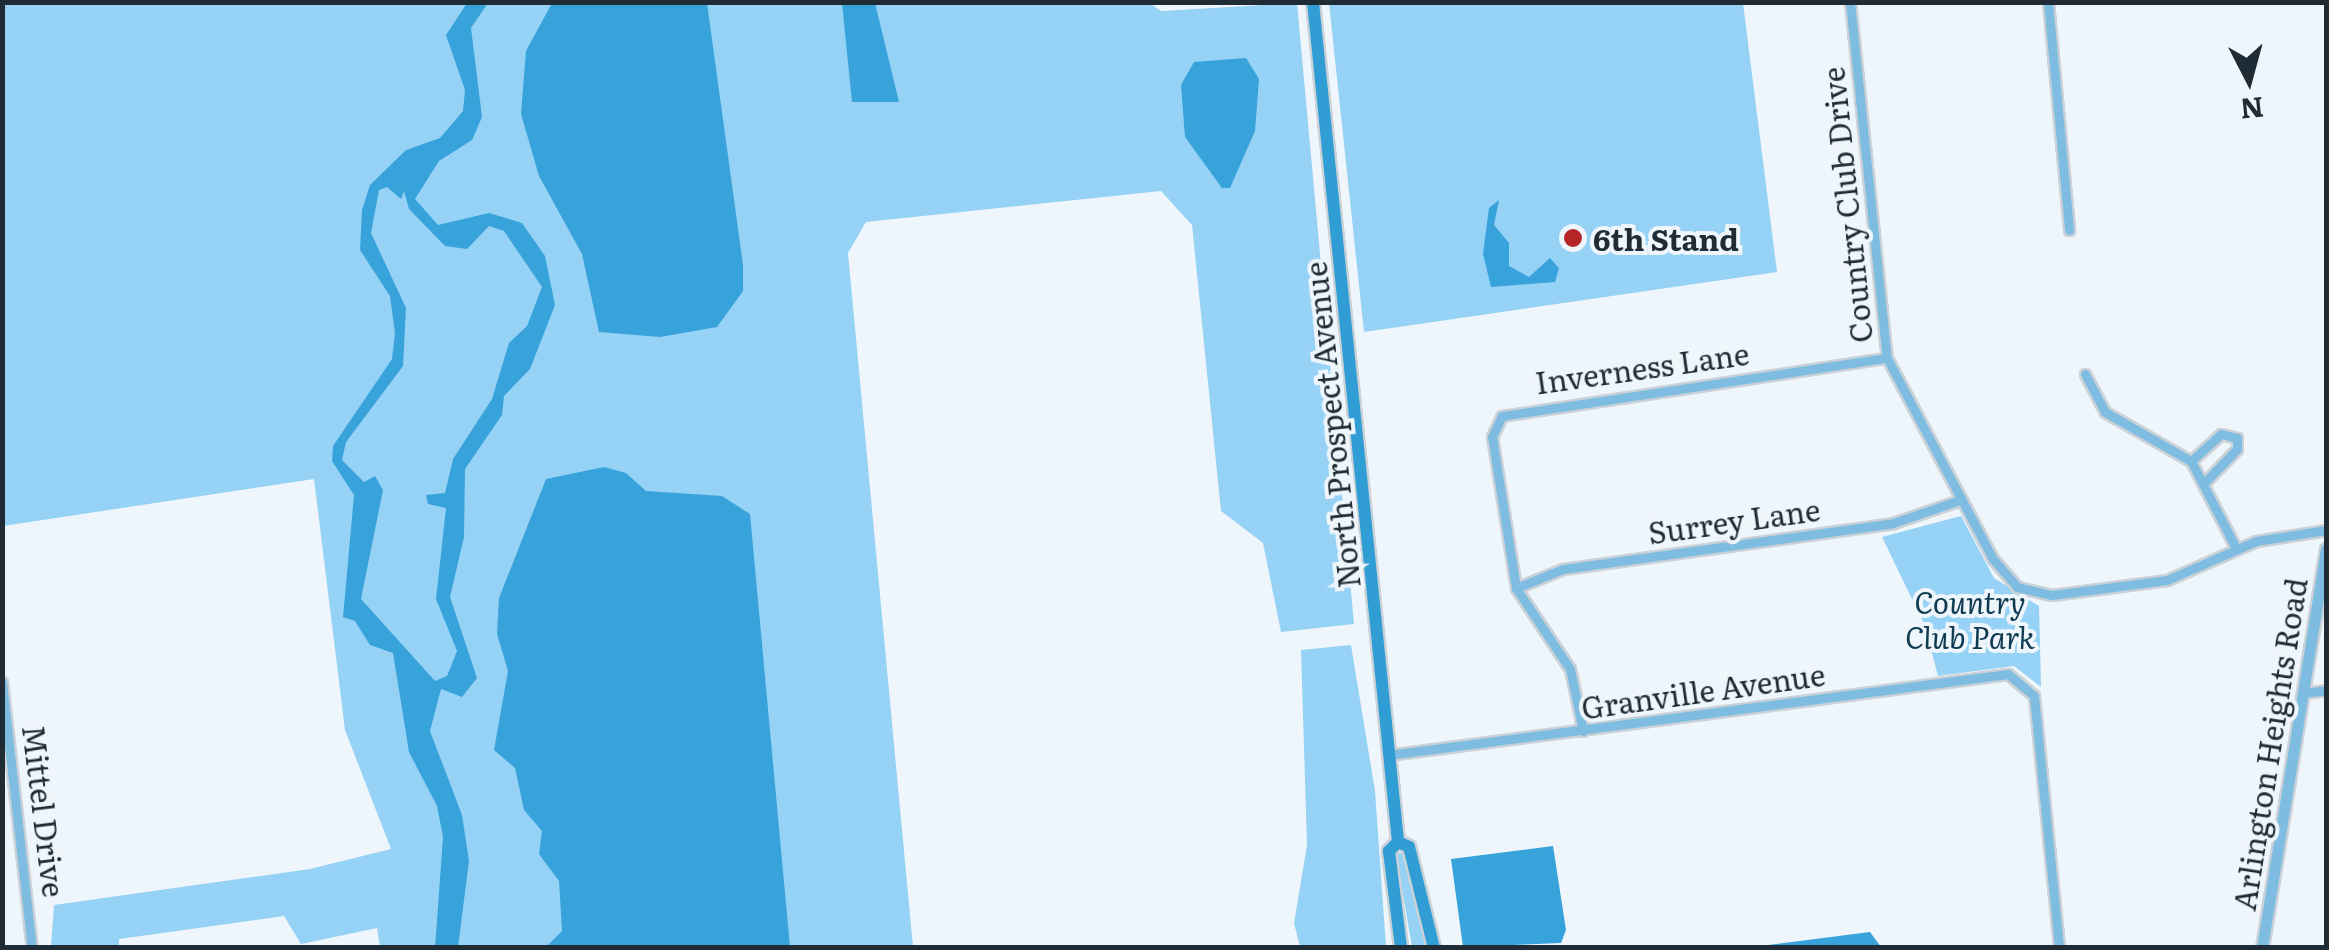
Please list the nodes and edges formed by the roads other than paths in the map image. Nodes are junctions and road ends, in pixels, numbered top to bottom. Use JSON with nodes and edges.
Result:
{"nodes":[{"id":1,"x":1313,"y":2,"type":"edge"},
{"id":2,"x":1850,"y":2,"type":"edge"},
{"id":3,"x":2048,"y":2,"type":"edge"},
{"id":4,"x":2069,"y":230,"type":"dead end"},
{"id":5,"x":1887,"y":358,"type":"junction"},
{"id":6,"x":2085,"y":374,"type":"dead end"},
{"id":7,"x":2190,"y":461,"type":"junction"},
{"id":8,"x":2206,"y":481,"type":"junction"},
{"id":9,"x":1960,"y":500,"type":"junction"},
{"id":10,"x":2326,"y":530,"type":"edge"},
{"id":11,"x":2236,"y":548,"type":"junction"},
{"id":12,"x":2326,"y":550,"type":"edge"},
{"id":13,"x":1516,"y":588,"type":"junction"},
{"id":14,"x":2,"y":682,"type":"edge"},
{"id":15,"x":2326,"y":690,"type":"edge"},
{"id":16,"x":2302,"y":693,"type":"junction"},
{"id":17,"x":1582,"y":731,"type":"junction"},
{"id":18,"x":1388,"y":755,"type":"junction"},
{"id":19,"x":1398,"y":842,"type":"junction"},
{"id":20,"x":32,"y":948,"type":"edge"},
{"id":21,"x":1401,"y":948,"type":"edge"},
{"id":22,"x":1434,"y":948,"type":"edge"},
{"id":23,"x":2059,"y":948,"type":"edge"},
{"id":24,"x":2262,"y":948,"type":"edge"}],
"edges":[{"from":1,"to":18,"type":"main road","name":"North Prospect Avenue"},
{"from":2,"to":5,"type":"street","name":"Country Club Drive"},
{"from":3,"to":4,"type":"street"},
{"from":5,"to":9,"type":"street","name":"Country Club Drive"},
{"from":5,"to":13,"type":"street","name":"Inverness Lane"},
{"from":6,"to":7,"type":"street"},
{"from":7,"to":8,"type":"street"},
{"from":7,"to":8,"type":"street"},
{"from":8,"to":11,"type":"street"},
{"from":9,"to":11,"type":"street","name":"Country Club Drive"},
{"from":9,"to":13,"type":"street","name":"Surrey Lane"},
{"from":10,"to":11,"type":"street","name":"Country Club Drive"},
{"from":12,"to":16,"type":"street","name":"Arlington Heights Road"},
{"from":13,"to":17,"type":"street","name":"Inverness Lane"},
{"from":14,"to":20,"type":"street","name":"Mittel Drive"},
{"from":15,"to":16,"type":"street"},
{"from":16,"to":24,"type":"street","name":"Arlington Heights Road"},
{"from":17,"to":18,"type":"street","name":"Granville Avenue"},
{"from":17,"to":23,"type":"street","name":"Granville Avenue"},
{"from":18,"to":19,"type":"main road","name":"North Prospect Avenue"},
{"from":19,"to":21,"type":"main road","name":"North Prospect Avenue"},
{"from":19,"to":22,"type":"main road","name":"North Prospect Avenue"}]}
